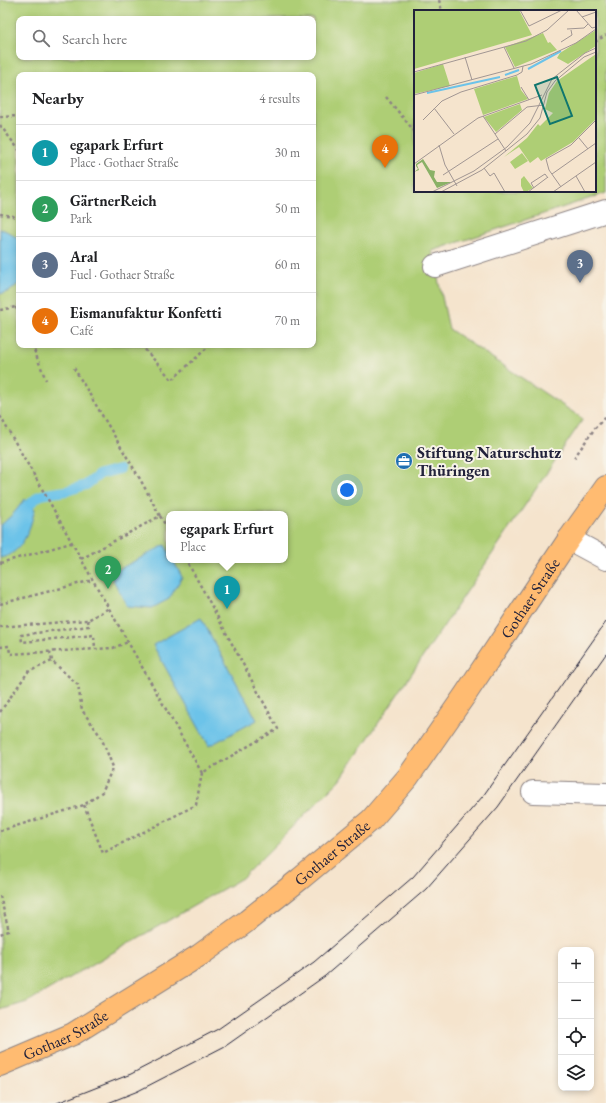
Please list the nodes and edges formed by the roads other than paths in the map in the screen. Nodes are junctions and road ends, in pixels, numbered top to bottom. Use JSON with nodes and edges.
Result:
{"nodes":[{"id":1,"x":606,"y":211,"type":"edge"},
{"id":2,"x":435,"y":266,"type":"dead end"},
{"id":3,"x":606,"y":486,"type":"edge"},
{"id":4,"x":569,"y":539,"type":"junction"},
{"id":5,"x":606,"y":558,"type":"edge"},
{"id":6,"x":533,"y":792,"type":"dead end"},
{"id":7,"x":606,"y":794,"type":"edge"},
{"id":8,"x":0,"y":1065,"type":"edge"}],
"edges":[{"from":1,"to":2,"type":"street"},
{"from":3,"to":4,"type":"main road","name":"Gothaer Straße"},
{"from":4,"to":5,"type":"street"},
{"from":4,"to":8,"type":"main road","name":"Gothaer Straße"},
{"from":6,"to":7,"type":"street"}]}
